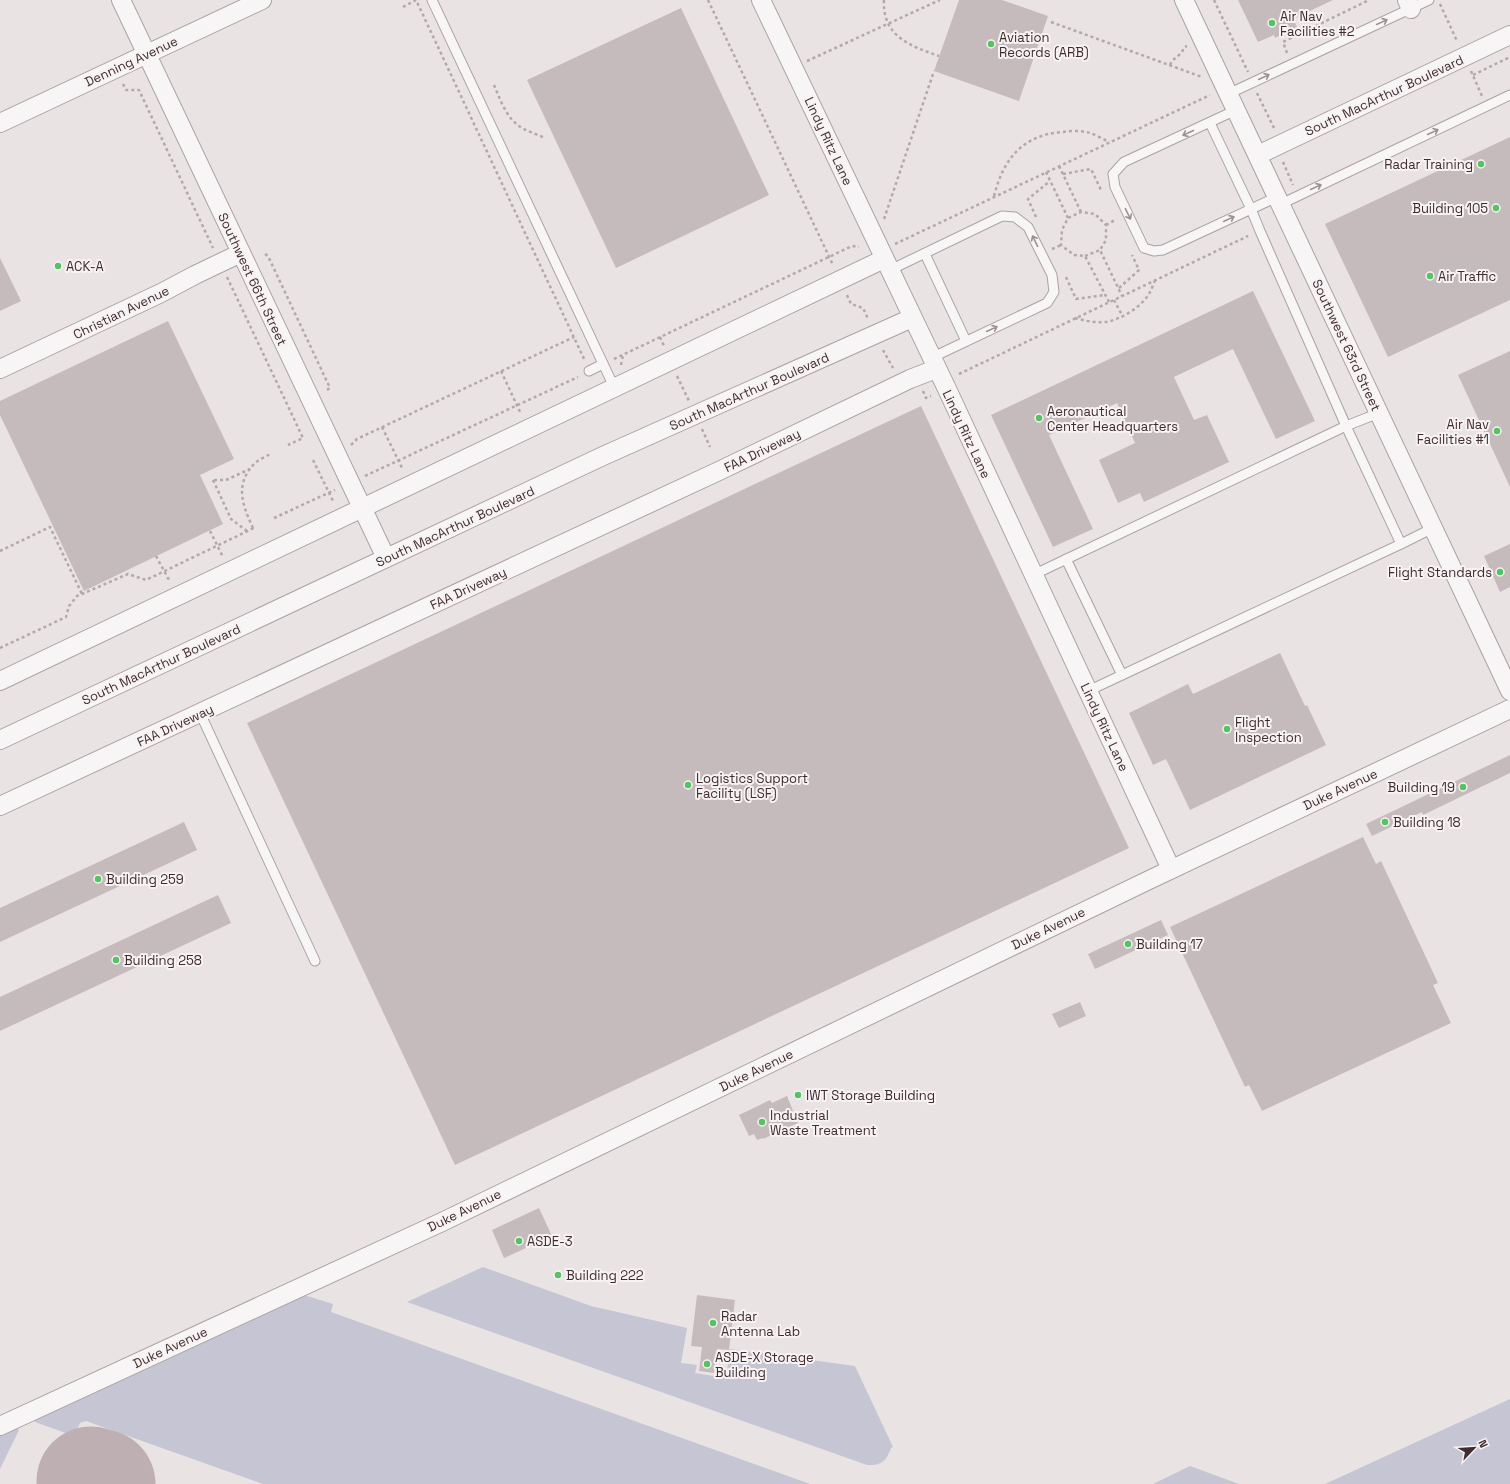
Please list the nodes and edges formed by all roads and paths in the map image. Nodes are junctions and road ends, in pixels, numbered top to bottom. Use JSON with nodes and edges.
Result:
{"nodes":[{"id":1,"x":122,"y":0,"type":"edge"},
{"id":2,"x":262,"y":0,"type":"edge"},
{"id":3,"x":432,"y":0,"type":"edge"},
{"id":4,"x":708,"y":0,"type":"edge"},
{"id":5,"x":761,"y":0,"type":"edge"},
{"id":6,"x":884,"y":0,"type":"edge"},
{"id":7,"x":940,"y":0,"type":"edge"},
{"id":8,"x":1184,"y":0,"type":"edge"},
{"id":9,"x":1214,"y":0,"type":"edge"},
{"id":10,"x":1369,"y":0,"type":"edge"},
{"id":11,"x":1429,"y":0,"type":"edge"},
{"id":12,"x":1409,"y":4,"type":"edge"},
{"id":13,"x":403,"y":7,"type":"dead end"},
{"id":14,"x":1051,"y":22,"type":"dead end"},
{"id":15,"x":887,"y":24,"type":"junction"},
{"id":16,"x":1510,"y":35,"type":"edge"},
{"id":17,"x":1189,"y":44,"type":"dead end"},
{"id":18,"x":147,"y":54,"type":"junction"},
{"id":19,"x":1288,"y":55,"type":"dead end"},
{"id":20,"x":939,"y":56,"type":"dead end"},
{"id":21,"x":1510,"y":57,"type":"edge"},
{"id":22,"x":805,"y":62,"type":"dead end"},
{"id":23,"x":1170,"y":65,"type":"junction"},
{"id":24,"x":1255,"y":70,"type":"dead end"},
{"id":25,"x":934,"y":71,"type":"dead end"},
{"id":26,"x":1248,"y":74,"type":"junction"},
{"id":27,"x":1473,"y":75,"type":"dead end"},
{"id":28,"x":120,"y":78,"type":"dead end"},
{"id":29,"x":1204,"y":78,"type":"dead end"},
{"id":30,"x":1252,"y":82,"type":"junction"},
{"id":31,"x":494,"y":85,"type":"dead end"},
{"id":32,"x":1228,"y":94,"type":"junction"},
{"id":33,"x":1510,"y":95,"type":"edge"},
{"id":34,"x":1230,"y":114,"type":"junction"},
{"id":35,"x":0,"y":123,"type":"edge"},
{"id":36,"x":1210,"y":123,"type":"junction"},
{"id":37,"x":545,"y":138,"type":"dead end"},
{"id":38,"x":1109,"y":142,"type":"dead end"},
{"id":39,"x":1278,"y":145,"type":"junction"},
{"id":40,"x":1258,"y":155,"type":"junction"},
{"id":41,"x":1059,"y":166,"type":"junction"},
{"id":42,"x":1046,"y":172,"type":"junction"},
{"id":43,"x":1063,"y":174,"type":"junction"},
{"id":44,"x":1050,"y":181,"type":"junction"},
{"id":45,"x":1103,"y":195,"type":"dead end"},
{"id":46,"x":994,"y":197,"type":"junction"},
{"id":47,"x":1285,"y":199,"type":"junction"},
{"id":48,"x":1251,"y":209,"type":"junction"},
{"id":49,"x":1081,"y":212,"type":"junction"},
{"id":50,"x":1112,"y":214,"type":"dead end"},
{"id":51,"x":1068,"y":218,"type":"junction"},
{"id":52,"x":1038,"y":221,"type":"dead end"},
{"id":53,"x":882,"y":225,"type":"dead end"},
{"id":54,"x":1106,"y":225,"type":"junction"},
{"id":55,"x":1260,"y":231,"type":"junction"},
{"id":56,"x":1049,"y":242,"type":"dead end"},
{"id":57,"x":1061,"y":245,"type":"junction"},
{"id":58,"x":859,"y":247,"type":"dead end"},
{"id":59,"x":1129,"y":249,"type":"dead end"},
{"id":60,"x":1100,"y":250,"type":"junction"},
{"id":61,"x":215,"y":252,"type":"dead end"},
{"id":62,"x":241,"y":253,"type":"junction"},
{"id":63,"x":265,"y":254,"type":"dead end"},
{"id":64,"x":924,"y":254,"type":"junction"},
{"id":65,"x":1086,"y":256,"type":"junction"},
{"id":66,"x":829,"y":257,"type":"junction"},
{"id":67,"x":891,"y":265,"type":"junction"},
{"id":68,"x":1062,"y":270,"type":"dead end"},
{"id":69,"x":225,"y":273,"type":"dead end"},
{"id":70,"x":1155,"y":280,"type":"junction"},
{"id":71,"x":1119,"y":288,"type":"junction"},
{"id":72,"x":847,"y":295,"type":"dead end"},
{"id":73,"x":1105,"y":295,"type":"junction"},
{"id":74,"x":1122,"y":296,"type":"junction"},
{"id":75,"x":1114,"y":300,"type":"junction"},
{"id":76,"x":1109,"y":302,"type":"junction"},
{"id":77,"x":1123,"y":317,"type":"junction"},
{"id":78,"x":912,"y":318,"type":"junction"},
{"id":79,"x":1075,"y":318,"type":"junction"},
{"id":80,"x":868,"y":319,"type":"dead end"},
{"id":81,"x":574,"y":337,"type":"junction"},
{"id":82,"x":966,"y":342,"type":"junction"},
{"id":83,"x":883,"y":350,"type":"dead end"},
{"id":84,"x":623,"y":354,"type":"junction"},
{"id":85,"x":614,"y":359,"type":"dead end"},
{"id":86,"x":603,"y":364,"type":"junction"},
{"id":87,"x":934,"y":364,"type":"junction"},
{"id":88,"x":621,"y":366,"type":"dead end"},
{"id":89,"x":0,"y":369,"type":"edge"},
{"id":90,"x":893,"y":369,"type":"dead end"},
{"id":91,"x":501,"y":371,"type":"junction"},
{"id":92,"x":590,"y":372,"type":"junction"},
{"id":93,"x":676,"y":374,"type":"dead end"},
{"id":94,"x":953,"y":377,"type":"dead end"},
{"id":95,"x":614,"y":387,"type":"junction"},
{"id":96,"x":922,"y":389,"type":"dead end"},
{"id":97,"x":931,"y":396,"type":"dead end"},
{"id":98,"x":325,"y":398,"type":"dead end"},
{"id":99,"x":690,"y":404,"type":"dead end"},
{"id":100,"x":517,"y":405,"type":"junction"},
{"id":101,"x":1379,"y":413,"type":"junction"},
{"id":102,"x":523,"y":420,"type":"dead end"},
{"id":103,"x":1346,"y":426,"type":"junction"},
{"id":104,"x":382,"y":427,"type":"junction"},
{"id":105,"x":304,"y":428,"type":"dead end"},
{"id":106,"x":702,"y":429,"type":"dead end"},
{"id":107,"x":299,"y":430,"type":"junction"},
{"id":108,"x":288,"y":445,"type":"dead end"},
{"id":109,"x":710,"y":447,"type":"dead end"},
{"id":110,"x":350,"y":451,"type":"dead end"},
{"id":111,"x":270,"y":454,"type":"dead end"},
{"id":112,"x":313,"y":460,"type":"dead end"},
{"id":113,"x":399,"y":460,"type":"junction"},
{"id":114,"x":251,"y":469,"type":"junction"},
{"id":115,"x":406,"y":475,"type":"dead end"},
{"id":116,"x":350,"y":482,"type":"junction"},
{"id":117,"x":329,"y":493,"type":"junction"},
{"id":118,"x":335,"y":507,"type":"dead end"},
{"id":119,"x":362,"y":508,"type":"junction"},
{"id":120,"x":274,"y":518,"type":"dead end"},
{"id":121,"x":1433,"y":528,"type":"junction"},
{"id":122,"x":210,"y":530,"type":"dead end"},
{"id":123,"x":247,"y":531,"type":"junction"},
{"id":124,"x":1401,"y":544,"type":"junction"},
{"id":125,"x":217,"y":545,"type":"junction"},
{"id":126,"x":0,"y":551,"type":"edge"},
{"id":127,"x":156,"y":556,"type":"dead end"},
{"id":128,"x":386,"y":558,"type":"junction"},
{"id":129,"x":1066,"y":559,"type":"junction"},
{"id":130,"x":224,"y":560,"type":"dead end"},
{"id":131,"x":164,"y":571,"type":"junction"},
{"id":132,"x":1033,"y":575,"type":"junction"},
{"id":133,"x":171,"y":586,"type":"dead end"},
{"id":134,"x":82,"y":594,"type":"junction"},
{"id":135,"x":0,"y":648,"type":"edge"},
{"id":136,"x":1122,"y":675,"type":"junction"},
{"id":137,"x":0,"y":681,"type":"edge"},
{"id":138,"x":1088,"y":691,"type":"junction"},
{"id":139,"x":1510,"y":691,"type":"edge"},
{"id":140,"x":1510,"y":709,"type":"edge"},
{"id":141,"x":200,"y":713,"type":"junction"},
{"id":142,"x":0,"y":740,"type":"edge"},
{"id":143,"x":0,"y":806,"type":"edge"},
{"id":144,"x":1171,"y":869,"type":"junction"},
{"id":145,"x":315,"y":961,"type":"dead end"},
{"id":146,"x":0,"y":1426,"type":"edge"}],
"edges":[{"from":1,"to":18,"type":"street","name":"Southwest 66th Street"},
{"from":2,"to":18,"type":"street","name":"Denning Avenue"},
{"from":3,"to":86,"type":"lane"},
{"from":4,"to":66,"type":"path"},
{"from":5,"to":67,"type":"street","name":"Lindy Ritz Lane"},
{"from":6,"to":15,"type":"path"},
{"from":7,"to":15,"type":"path"},
{"from":8,"to":32,"type":"street","name":"Southwest 63rd Street"},
{"from":9,"to":26,"type":"path"},
{"from":10,"to":19,"type":"path"},
{"from":11,"to":12,"type":"lane"},
{"from":30,"to":12,"type":"lane","one_way":true},
{"from":13,"to":81,"type":"path"},
{"from":14,"to":23,"type":"path"},
{"from":15,"to":20,"type":"path"},
{"from":15,"to":22,"type":"path"},
{"from":16,"to":39,"type":"street","name":"South MacArthur Boulevard"},
{"from":17,"to":23,"type":"path"},
{"from":18,"to":35,"type":"street","name":"Denning Avenue"},
{"from":18,"to":62,"type":"street","name":"Southwest 66th Street"},
{"from":21,"to":27,"type":"path"},
{"from":23,"to":29,"type":"path"},
{"from":24,"to":26,"type":"path"},
{"from":25,"to":53,"type":"path"},
{"from":26,"to":30,"type":"path"},
{"from":28,"to":61,"type":"path"},
{"from":30,"to":32,"type":"lane"},
{"from":30,"to":39,"type":"path"},
{"from":31,"to":37,"type":"path"},
{"from":32,"to":34,"type":"street","name":"Southwest 63rd Street"},
{"from":47,"to":33,"type":"lane","one_way":true},
{"from":34,"to":36,"type":"lane"},
{"from":34,"to":40,"type":"street","name":"Southwest 63rd Street"},
{"from":34,"to":41,"type":"path"},
{"from":36,"to":48,"type":"lane"},
{"from":36,"to":48,"type":"lane","one_way":true},
{"from":38,"to":46,"type":"path"},
{"from":39,"to":40,"type":"street","name":"South MacArthur Boulevard"},
{"from":39,"to":47,"type":"path"},
{"from":40,"to":47,"type":"street","name":"Southwest 63rd Street"},
{"from":41,"to":42,"type":"path"},
{"from":41,"to":43,"type":"path"},
{"from":42,"to":44,"type":"path"},
{"from":42,"to":46,"type":"path"},
{"from":43,"to":45,"type":"path"},
{"from":43,"to":49,"type":"path"},
{"from":44,"to":51,"type":"path"},
{"from":44,"to":52,"type":"path"},
{"from":46,"to":67,"type":"path"},
{"from":47,"to":48,"type":"lane"},
{"from":47,"to":101,"type":"street","name":"Southwest 63rd Street"},
{"from":48,"to":55,"type":"lane"},
{"from":49,"to":51,"type":"path"},
{"from":49,"to":54,"type":"path"},
{"from":50,"to":54,"type":"path"},
{"from":51,"to":57,"type":"path"},
{"from":54,"to":60,"type":"path"},
{"from":55,"to":70,"type":"path"},
{"from":55,"to":103,"type":"lane"},
{"from":56,"to":57,"type":"path"},
{"from":57,"to":65,"type":"path"},
{"from":58,"to":66,"type":"path"},
{"from":59,"to":71,"type":"path"},
{"from":60,"to":65,"type":"path"},
{"from":60,"to":71,"type":"path"},
{"from":62,"to":89,"type":"street","name":"Christian Avenue"},
{"from":62,"to":116,"type":"street","name":"Southwest 66th Street"},
{"from":63,"to":98,"type":"path"},
{"from":64,"to":67,"type":"lane"},
{"from":64,"to":82,"type":"lane"},
{"from":82,"to":64,"type":"lane","one_way":true},
{"from":65,"to":73,"type":"path"},
{"from":66,"to":84,"type":"path"},
{"from":67,"to":78,"type":"street","name":"Lindy Ritz Lane"},
{"from":67,"to":95,"type":"street"},
{"from":68,"to":73,"type":"path"},
{"from":69,"to":107,"type":"path"},
{"from":70,"to":74,"type":"path"},
{"from":70,"to":77,"type":"path"},
{"from":71,"to":74,"type":"path"},
{"from":72,"to":80,"type":"path"},
{"from":73,"to":76,"type":"path"},
{"from":74,"to":75,"type":"path"},
{"from":75,"to":76,"type":"path"},
{"from":75,"to":77,"type":"path"},
{"from":76,"to":79,"type":"path"},
{"from":77,"to":79,"type":"path"},
{"from":78,"to":87,"type":"street","name":"Lindy Ritz Lane"},
{"from":78,"to":128,"type":"street","name":"South MacArthur Boulevard"},
{"from":79,"to":94,"type":"path"},
{"from":81,"to":91,"type":"path"},
{"from":81,"to":92,"type":"path"},
{"from":82,"to":87,"type":"lane"},
{"from":83,"to":90,"type":"path"},
{"from":84,"to":85,"type":"path"},
{"from":84,"to":88,"type":"path"},
{"from":86,"to":92,"type":"lane"},
{"from":86,"to":95,"type":"lane"},
{"from":87,"to":132,"type":"street","name":"Lindy Ritz Lane"},
{"from":87,"to":141,"type":"street","name":"FAA Driveway"},
{"from":91,"to":100,"type":"path"},
{"from":91,"to":104,"type":"path"},
{"from":92,"to":100,"type":"path"},
{"from":93,"to":99,"type":"path"},
{"from":95,"to":119,"type":"street"},
{"from":96,"to":97,"type":"path"},
{"from":100,"to":102,"type":"path"},
{"from":100,"to":113,"type":"path"},
{"from":101,"to":103,"type":"lane"},
{"from":101,"to":121,"type":"street","name":"Southwest 63rd Street"},
{"from":103,"to":124,"type":"lane"},
{"from":103,"to":129,"type":"lane"},
{"from":104,"to":110,"type":"path"},
{"from":104,"to":113,"type":"path"},
{"from":105,"to":107,"type":"path"},
{"from":106,"to":109,"type":"path"},
{"from":107,"to":108,"type":"path"},
{"from":111,"to":114,"type":"path"},
{"from":112,"to":117,"type":"path"},
{"from":113,"to":115,"type":"path"},
{"from":113,"to":116,"type":"path"},
{"from":114,"to":123,"type":"path"},
{"from":114,"to":123,"type":"path"},
{"from":116,"to":117,"type":"path"},
{"from":116,"to":119,"type":"street","name":"Southwest 66th Street"},
{"from":117,"to":118,"type":"path"},
{"from":117,"to":120,"type":"path"},
{"from":119,"to":128,"type":"street","name":"Southwest 66th Street"},
{"from":119,"to":137,"type":"street"},
{"from":121,"to":124,"type":"lane"},
{"from":121,"to":139,"type":"street","name":"Southwest 63rd Street"},
{"from":122,"to":125,"type":"path"},
{"from":123,"to":125,"type":"path"},
{"from":124,"to":136,"type":"lane"},
{"from":125,"to":130,"type":"path"},
{"from":125,"to":131,"type":"path"},
{"from":126,"to":134,"type":"path"},
{"from":127,"to":131,"type":"path"},
{"from":128,"to":142,"type":"street","name":"South MacArthur Boulevard"},
{"from":129,"to":132,"type":"lane"},
{"from":129,"to":136,"type":"lane"},
{"from":131,"to":133,"type":"path"},
{"from":131,"to":134,"type":"path"},
{"from":132,"to":138,"type":"street","name":"Lindy Ritz Lane"},
{"from":134,"to":135,"type":"path"},
{"from":136,"to":138,"type":"lane"},
{"from":138,"to":144,"type":"street","name":"Lindy Ritz Lane"},
{"from":140,"to":144,"type":"street","name":"Duke Avenue"},
{"from":141,"to":143,"type":"street","name":"FAA Driveway"},
{"from":141,"to":145,"type":"lane"},
{"from":144,"to":146,"type":"street","name":"Duke Avenue"}]}
